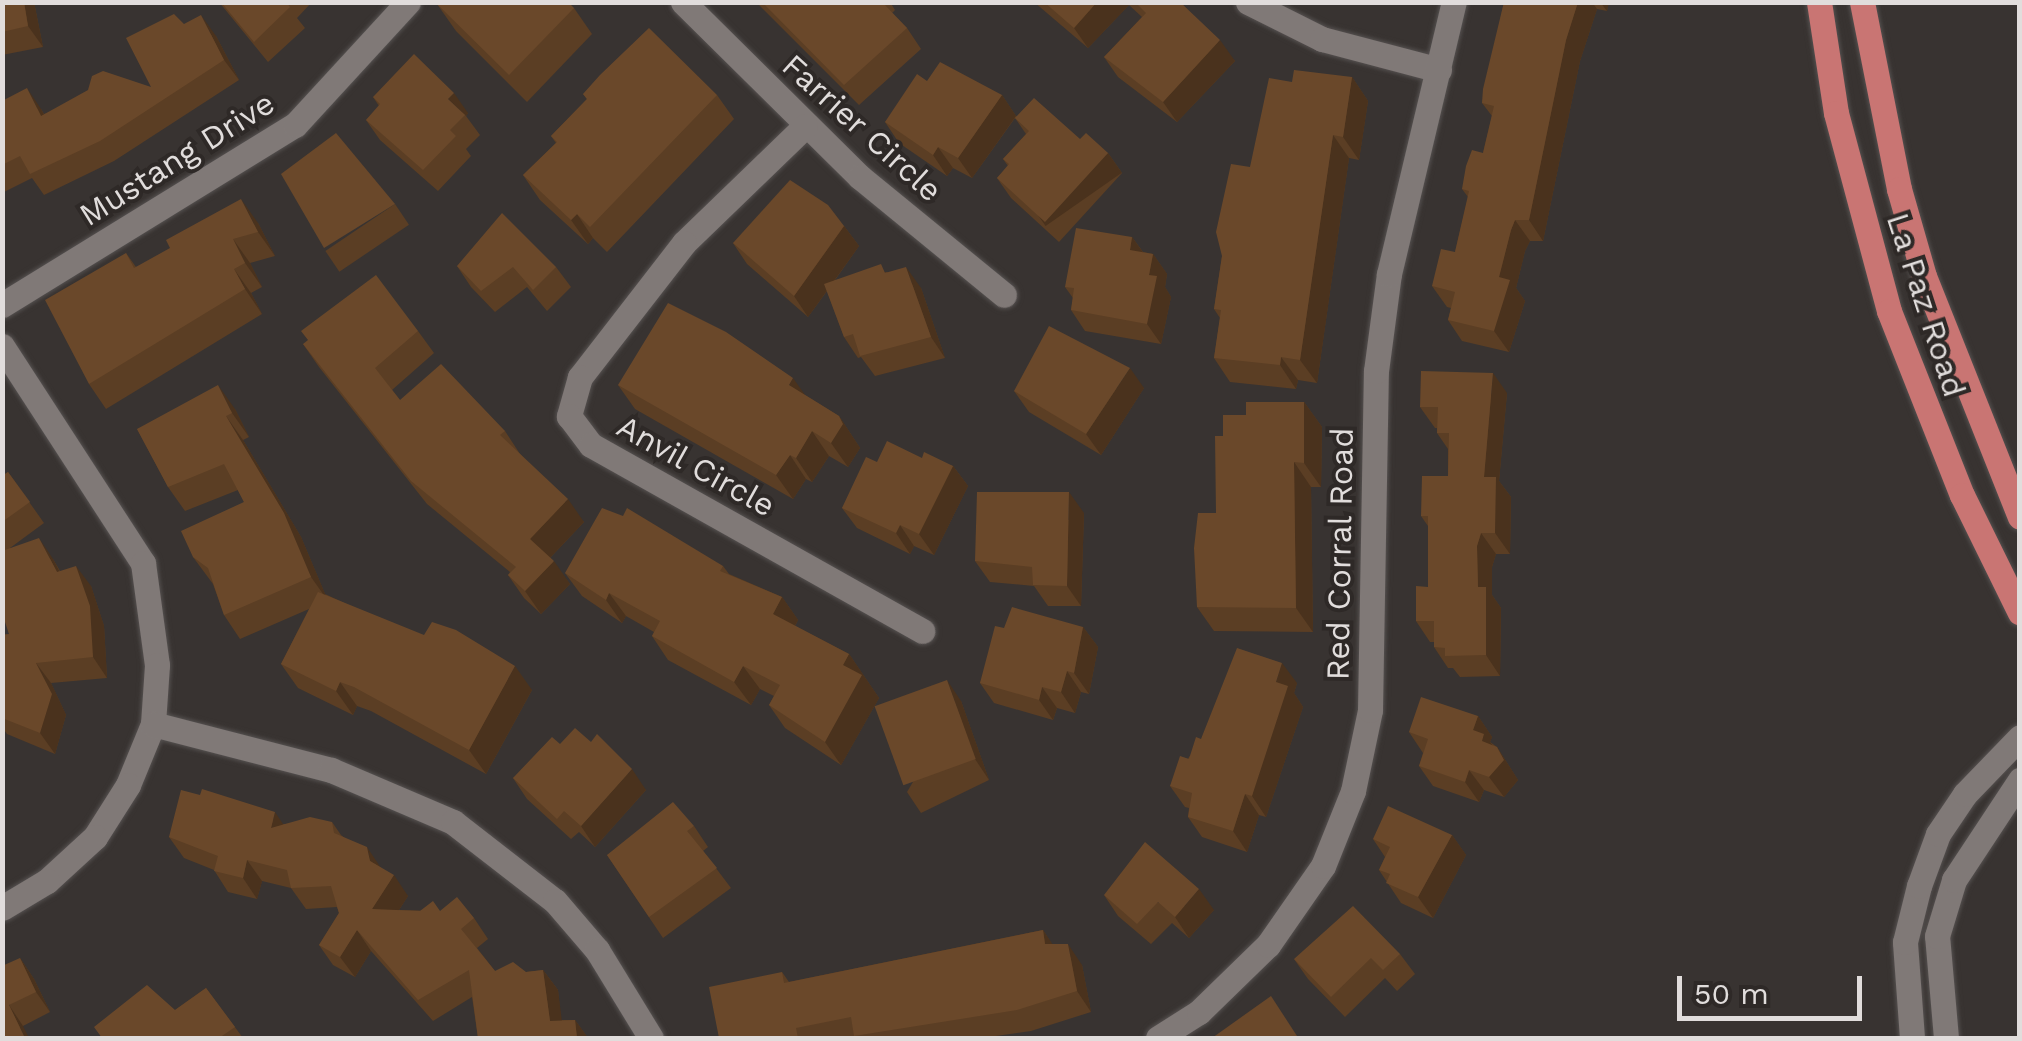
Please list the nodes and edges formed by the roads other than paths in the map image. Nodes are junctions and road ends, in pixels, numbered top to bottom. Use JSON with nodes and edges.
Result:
{"nodes":[{"id":1,"x":408,"y":2,"type":"edge"},
{"id":2,"x":683,"y":2,"type":"edge"},
{"id":3,"x":1248,"y":2,"type":"edge"},
{"id":4,"x":1454,"y":2,"type":"edge"},
{"id":5,"x":1818,"y":2,"type":"edge"},
{"id":6,"x":1862,"y":2,"type":"edge"},
{"id":7,"x":1439,"y":70,"type":"junction"},
{"id":8,"x":805,"y":126,"type":"junction"},
{"id":9,"x":1004,"y":296,"type":"dead end"},
{"id":10,"x":2,"y":304,"type":"edge"},
{"id":11,"x":2,"y":346,"type":"edge"},
{"id":12,"x":2020,"y":517,"type":"edge"},
{"id":13,"x":2020,"y":613,"type":"edge"},
{"id":14,"x":922,"y":631,"type":"dead end"},
{"id":15,"x":152,"y":724,"type":"junction"},
{"id":16,"x":2020,"y":737,"type":"edge"},
{"id":17,"x":2020,"y":780,"type":"edge"},
{"id":18,"x":2,"y":908,"type":"edge"},
{"id":19,"x":651,"y":1038,"type":"edge"},
{"id":20,"x":1158,"y":1038,"type":"edge"},
{"id":21,"x":1912,"y":1038,"type":"edge"},
{"id":22,"x":1946,"y":1038,"type":"edge"}],
"edges":[{"from":1,"to":10,"type":"street","name":"Mustang Drive"},
{"from":2,"to":8,"type":"street","name":"Farrier Circle"},
{"from":3,"to":7,"type":"street"},
{"from":4,"to":7,"type":"street","name":"Red Corral Road"},
{"from":5,"to":13,"type":"main road","name":"La Paz Road"},
{"from":6,"to":12,"type":"main road","name":"La Paz Road"},
{"from":7,"to":20,"type":"street","name":"Red Corral Road"},
{"from":8,"to":9,"type":"street","name":"Farrier Circle"},
{"from":8,"to":14,"type":"street","name":"Anvil Circle"},
{"from":11,"to":15,"type":"street"},
{"from":15,"to":18,"type":"street"},
{"from":15,"to":19,"type":"street"},
{"from":16,"to":21,"type":"street"},
{"from":17,"to":22,"type":"street"}]}
